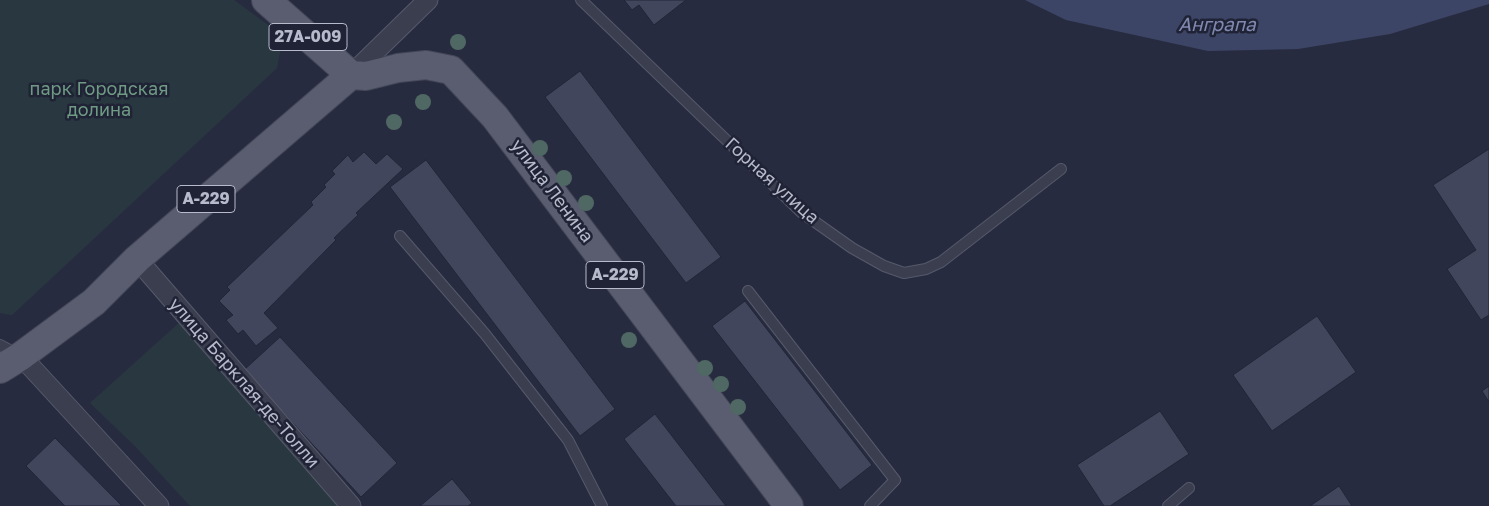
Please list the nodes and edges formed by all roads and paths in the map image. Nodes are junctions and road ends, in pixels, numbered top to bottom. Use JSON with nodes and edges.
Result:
{"nodes":[{"id":1,"x":266,"y":0,"type":"edge"},
{"id":2,"x":428,"y":0,"type":"edge"},
{"id":3,"x":581,"y":0,"type":"edge"},
{"id":4,"x":350,"y":75,"type":"junction"},
{"id":5,"x":1061,"y":169,"type":"dead end"},
{"id":6,"x":400,"y":236,"type":"dead end"},
{"id":7,"x":138,"y":259,"type":"junction"},
{"id":8,"x":748,"y":291,"type":"dead end"},
{"id":9,"x":7,"y":357,"type":"edge"},
{"id":10,"x":1189,"y":488,"type":"dead end"},
{"id":11,"x":160,"y":506,"type":"edge"},
{"id":12,"x":350,"y":506,"type":"edge"},
{"id":13,"x":602,"y":506,"type":"edge"},
{"id":14,"x":789,"y":506,"type":"edge"},
{"id":15,"x":870,"y":506,"type":"edge"},
{"id":16,"x":1168,"y":506,"type":"edge"}],
"edges":[{"from":1,"to":4,"type":"main road","number":"27А-009"},
{"from":2,"to":4,"type":"street"},
{"from":3,"to":5,"type":"lane","name":"Горная улица"},
{"from":4,"to":7,"type":"main road","number":"А-229"},
{"from":4,"to":14,"type":"main road","name":"улица Ленина","number":"А-229"},
{"from":6,"to":13,"type":"lane"},
{"from":7,"to":9,"type":"main road","number":"А-229"},
{"from":7,"to":12,"type":"street","name":"улица Барклая-де-Толли"},
{"from":8,"to":15,"type":"lane"},
{"from":9,"to":11,"type":"street"},
{"from":10,"to":16,"type":"lane"}]}
